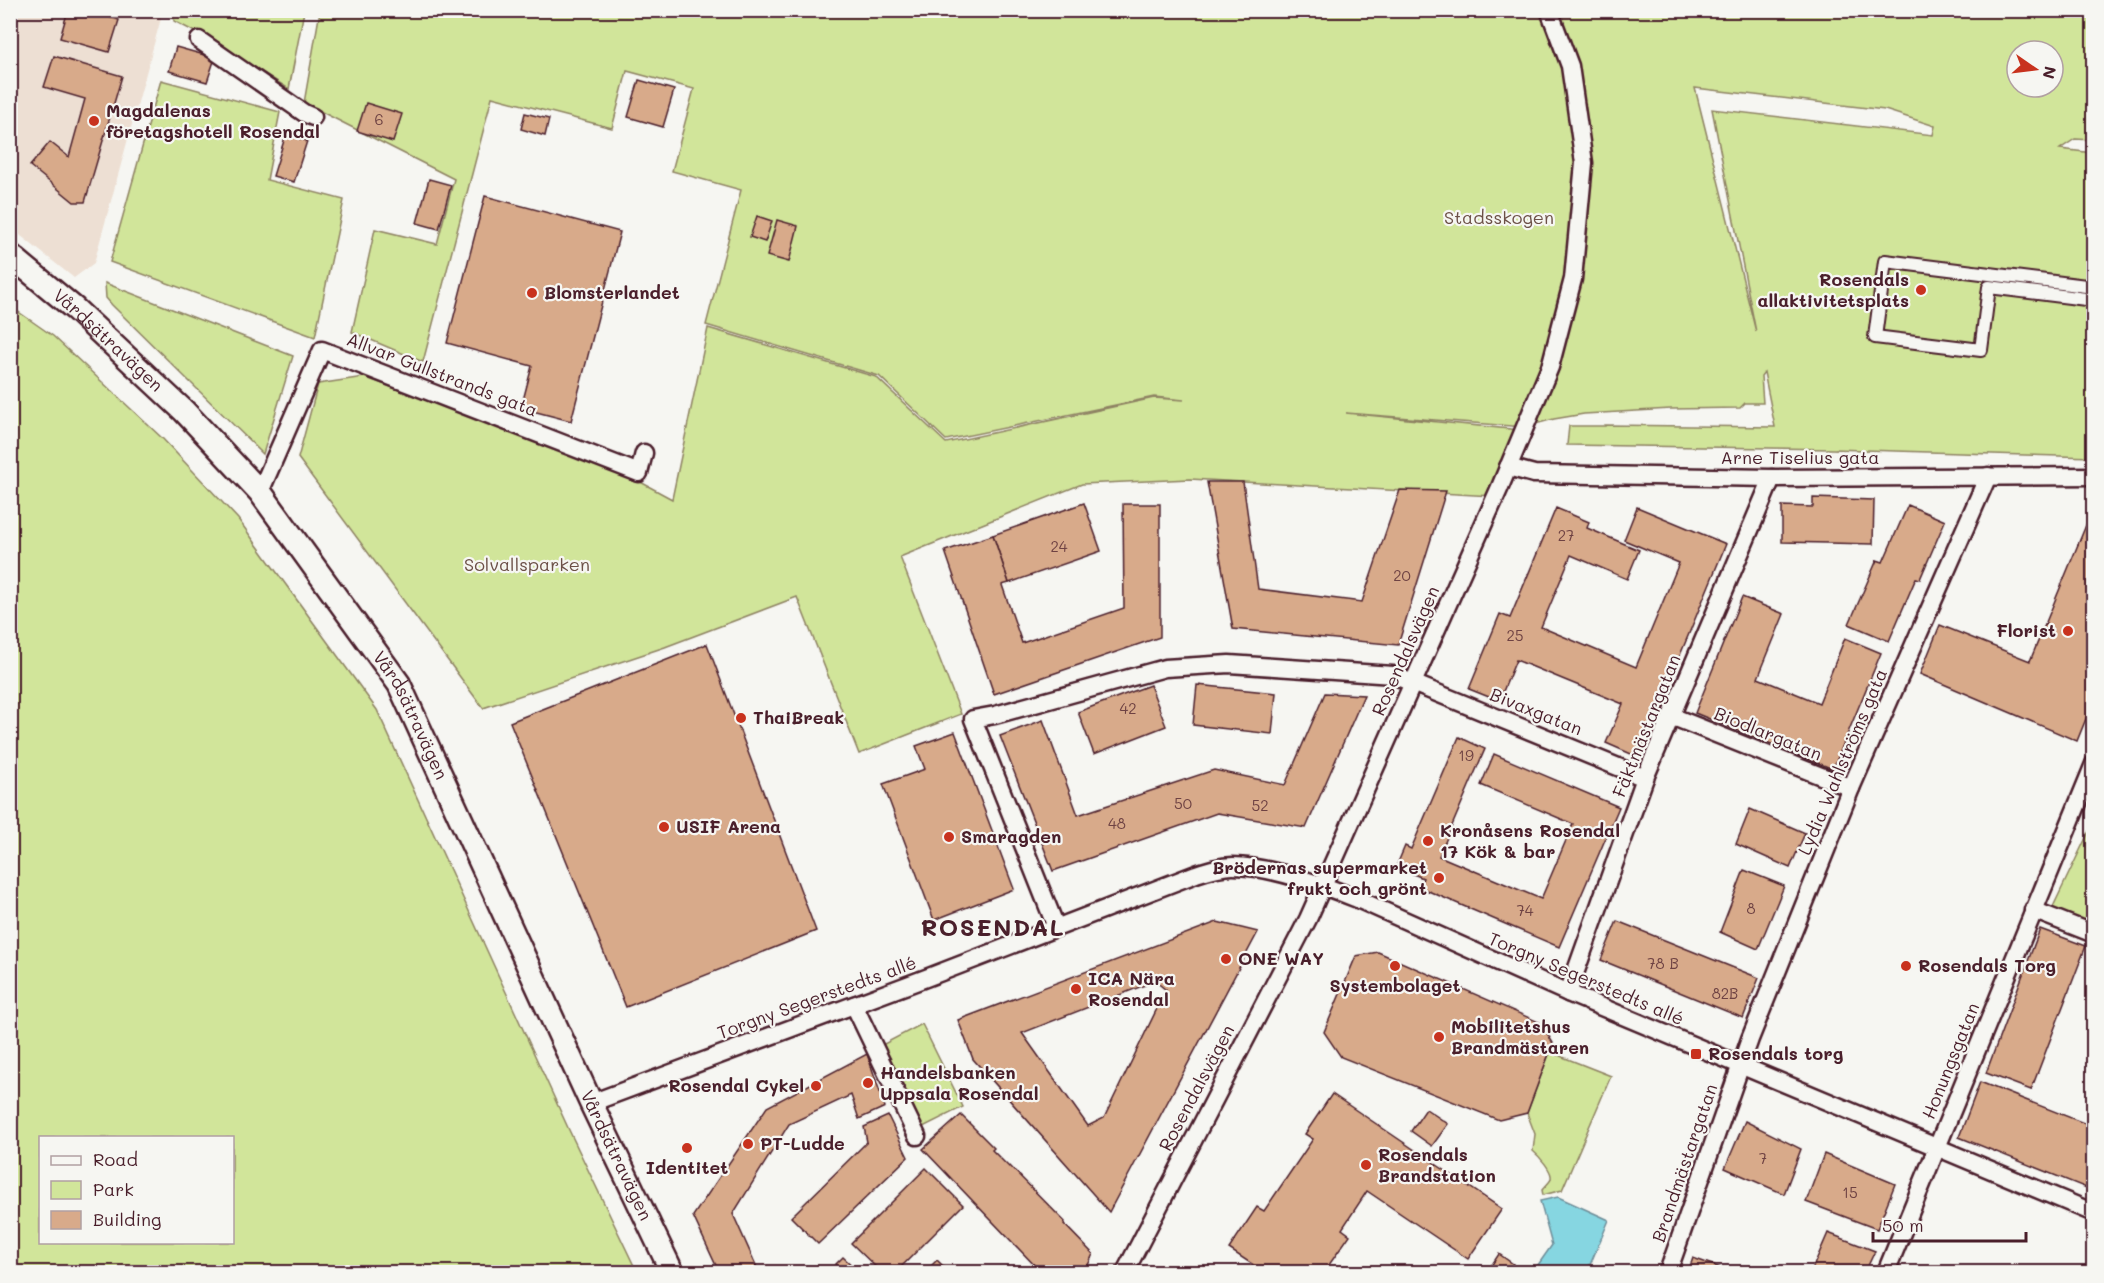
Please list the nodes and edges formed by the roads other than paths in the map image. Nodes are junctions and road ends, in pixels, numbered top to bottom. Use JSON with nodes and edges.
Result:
{"nodes":[{"id":1,"x":1549,"y":10,"type":"edge"},
{"id":2,"x":199,"y":40,"type":"dead end"},
{"id":3,"x":313,"y":117,"type":"dead end"},
{"id":4,"x":10,"y":255,"type":"edge"},
{"id":5,"x":2094,"y":287,"type":"edge"},
{"id":6,"x":2094,"y":300,"type":"edge"},
{"id":7,"x":644,"y":453,"type":"dead end"},
{"id":8,"x":1508,"y":466,"type":"junction"},
{"id":9,"x":1988,"y":476,"type":"junction"},
{"id":10,"x":2094,"y":476,"type":"edge"},
{"id":11,"x":1772,"y":478,"type":"junction"},
{"id":12,"x":260,"y":492,"type":"junction"},
{"id":13,"x":1413,"y":683,"type":"junction"},
{"id":14,"x":1671,"y":716,"type":"junction"},
{"id":15,"x":2094,"y":764,"type":"edge"},
{"id":16,"x":1645,"y":778,"type":"junction"},
{"id":17,"x":1851,"y":788,"type":"junction"},
{"id":18,"x":1323,"y":886,"type":"junction"},
{"id":19,"x":2033,"y":910,"type":"junction"},
{"id":20,"x":1056,"y":927,"type":"junction"},
{"id":21,"x":2094,"y":934,"type":"edge"},
{"id":22,"x":1568,"y":993,"type":"junction"},
{"id":23,"x":854,"y":1005,"type":"junction"},
{"id":24,"x":1739,"y":1066,"type":"junction"},
{"id":25,"x":591,"y":1103,"type":"junction"},
{"id":26,"x":917,"y":1136,"type":"dead end"},
{"id":27,"x":1937,"y":1148,"type":"junction"},
{"id":28,"x":2094,"y":1213,"type":"edge"},
{"id":29,"x":1129,"y":1271,"type":"edge"},
{"id":30,"x":672,"y":1272,"type":"edge"},
{"id":31,"x":1668,"y":1272,"type":"edge"},
{"id":32,"x":1886,"y":1272,"type":"edge"}],
"edges":[{"from":1,"to":8,"type":"street","name":"Rosendalsvägen"},
{"from":2,"to":3,"type":"street"},
{"from":4,"to":12,"type":"main road","name":"Vårdsätravägen"},
{"from":5,"to":6,"type":"street"},
{"from":7,"to":12,"type":"street","name":"Allvar Gullstrands gata"},
{"from":8,"to":11,"type":"street","name":"Arne Tiselius gata"},
{"from":8,"to":13,"type":"street","name":"Rosendalsvägen"},
{"from":9,"to":10,"type":"street","name":"Arne Tiselius gata"},
{"from":9,"to":11,"type":"street","name":"Arne Tiselius gata"},
{"from":9,"to":17,"type":"street","name":"Lydia Wahlströms gata"},
{"from":11,"to":14,"type":"street","name":"Fäktmästargatan"},
{"from":12,"to":25,"type":"main road","name":"Vårdsätravägen"},
{"from":13,"to":16,"type":"street","name":"Bivaxgatan"},
{"from":13,"to":18,"type":"street","name":"Rosendalsvägen"},
{"from":13,"to":20,"type":"street"},
{"from":14,"to":16,"type":"street","name":"Fäktmästargatan"},
{"from":14,"to":17,"type":"street","name":"Biodlargatan"},
{"from":15,"to":19,"type":"street","name":"Honungsgatan"},
{"from":16,"to":22,"type":"street","name":"Fäktmästargatan"},
{"from":17,"to":24,"type":"street","name":"Lydia Wahlströms gata"},
{"from":18,"to":20,"type":"street","name":"Torgny Segerstedts allé"},
{"from":18,"to":22,"type":"street","name":"Torgny Segerstedts allé"},
{"from":18,"to":29,"type":"street","name":"Rosendalsvägen"},
{"from":19,"to":21,"type":"street"},
{"from":19,"to":27,"type":"street","name":"Honungsgatan"},
{"from":20,"to":23,"type":"street","name":"Torgny Segerstedts allé"},
{"from":22,"to":24,"type":"street","name":"Torgny Segerstedts allé"},
{"from":23,"to":25,"type":"street","name":"Torgny Segerstedts allé"},
{"from":23,"to":26,"type":"street"},
{"from":24,"to":27,"type":"street","name":"Torgny Segerstedts allé"},
{"from":24,"to":31,"type":"street","name":"Brandmästargatan"},
{"from":25,"to":30,"type":"main road","name":"Vårdsätravägen"},
{"from":27,"to":28,"type":"street","name":"Torgny Segerstedts allé"},
{"from":27,"to":32,"type":"street","name":"Honungsgatan"}]}
